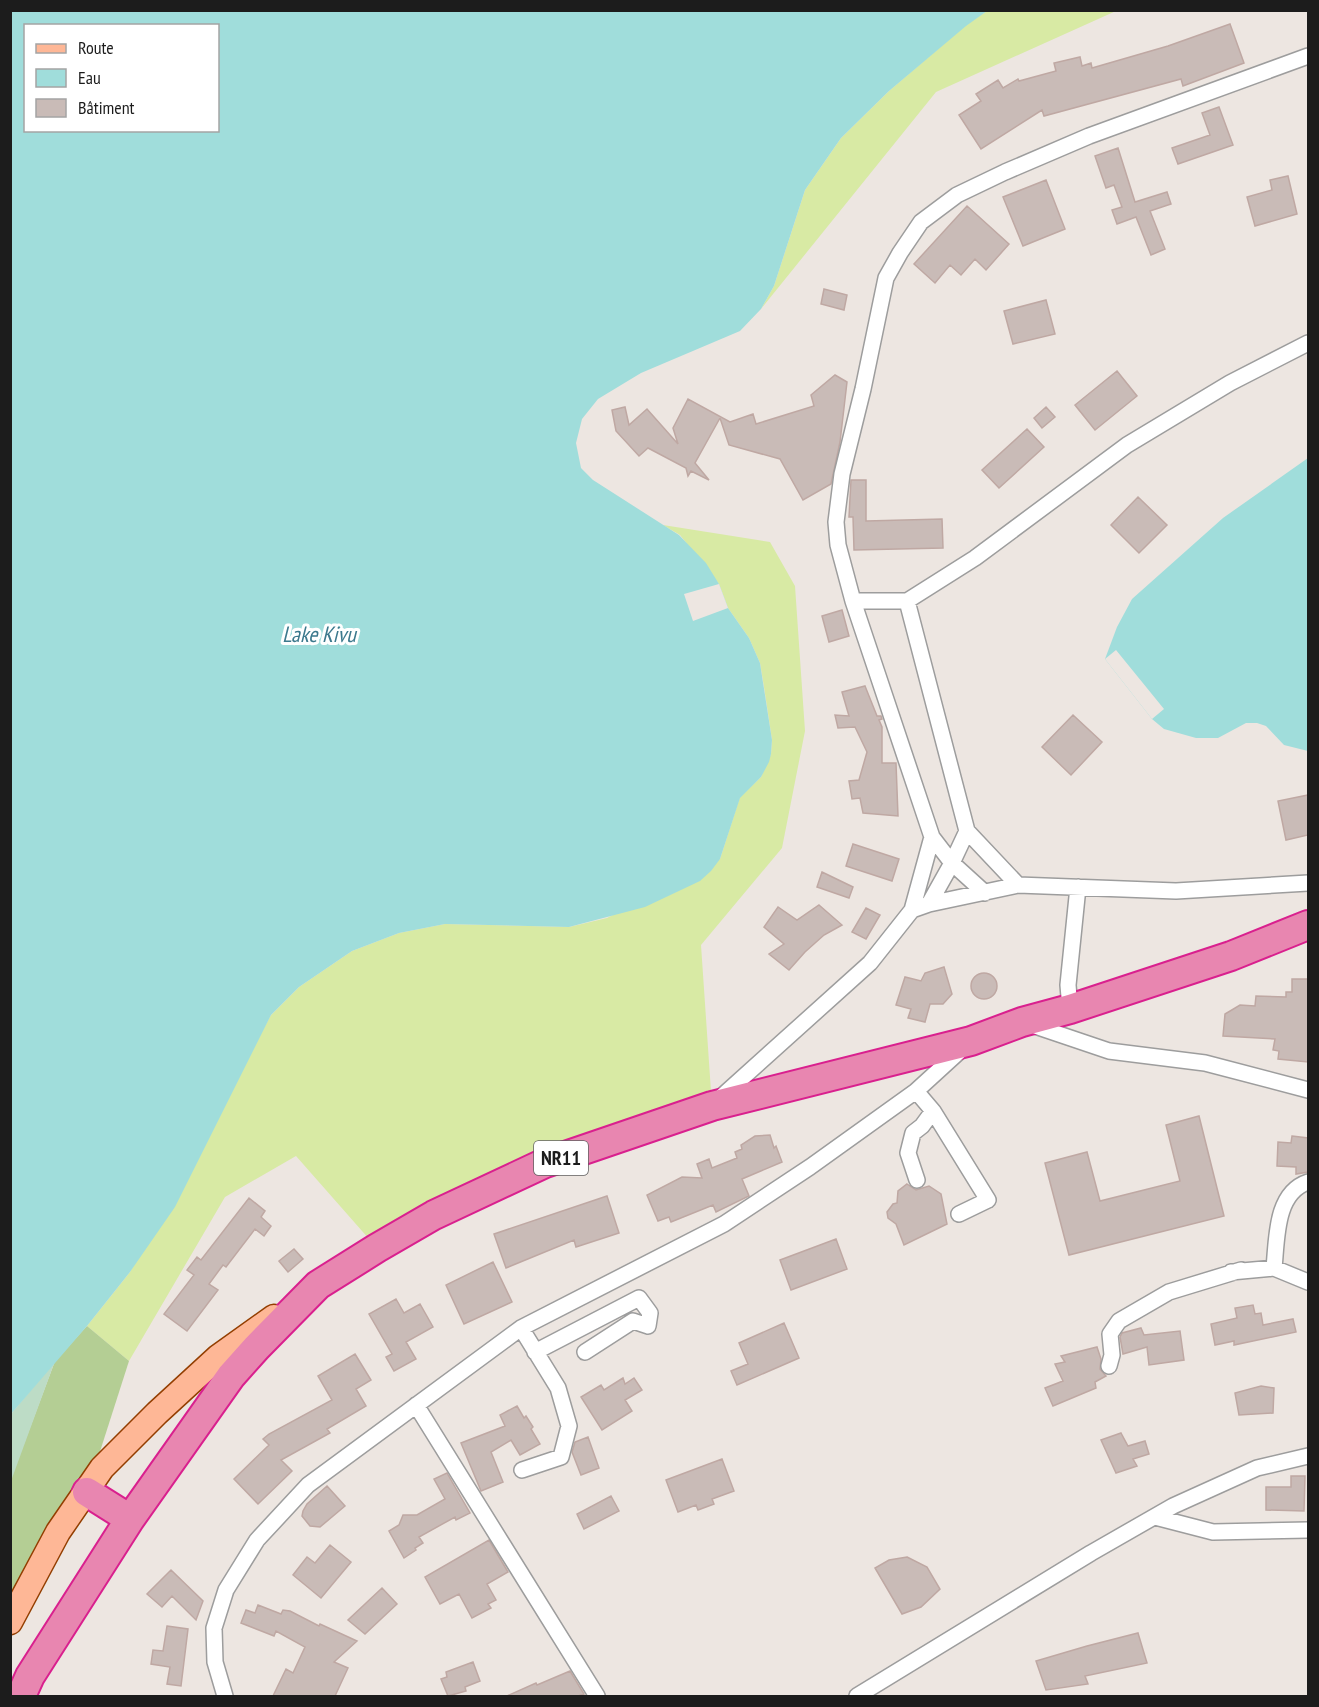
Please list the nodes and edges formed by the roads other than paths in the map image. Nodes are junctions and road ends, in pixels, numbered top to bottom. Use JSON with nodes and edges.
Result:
{"nodes":[{"id":1,"x":1308,"y":56,"type":"edge"},
{"id":2,"x":1308,"y":343,"type":"edge"},
{"id":3,"x":853,"y":601,"type":"junction"},
{"id":4,"x":907,"y":601,"type":"junction"},
{"id":5,"x":967,"y":831,"type":"junction"},
{"id":6,"x":932,"y":837,"type":"junction"},
{"id":7,"x":952,"y":863,"type":"junction"},
{"id":8,"x":1308,"y":883,"type":"edge"},
{"id":9,"x":1018,"y":885,"type":"junction"},
{"id":10,"x":1078,"y":887,"type":"junction"},
{"id":11,"x":985,"y":893,"type":"junction"},
{"id":12,"x":929,"y":904,"type":"junction"},
{"id":13,"x":912,"y":910,"type":"junction"},
{"id":14,"x":1308,"y":925,"type":"edge"},
{"id":15,"x":1070,"y":1010,"type":"junction"},
{"id":16,"x":1022,"y":1022,"type":"junction"},
{"id":17,"x":971,"y":1041,"type":"junction"},
{"id":18,"x":1306,"y":1086,"type":"edge"},
{"id":19,"x":915,"y":1091,"type":"junction"},
{"id":20,"x":712,"y":1106,"type":"junction"},
{"id":21,"x":933,"y":1111,"type":"junction"},
{"id":22,"x":917,"y":1180,"type":"dead end"},
{"id":23,"x":1308,"y":1182,"type":"edge"},
{"id":24,"x":959,"y":1214,"type":"dead end"},
{"id":25,"x":1274,"y":1268,"type":"junction"},
{"id":26,"x":1241,"y":1270,"type":"junction"},
{"id":27,"x":1197,"y":1275,"type":"dead end"},
{"id":28,"x":1308,"y":1282,"type":"edge"},
{"id":29,"x":318,"y":1285,"type":"junction"},
{"id":30,"x":521,"y":1328,"type":"junction"},
{"id":31,"x":535,"y":1352,"type":"junction"},
{"id":32,"x":585,"y":1352,"type":"dead end"},
{"id":33,"x":1109,"y":1366,"type":"dead end"},
{"id":34,"x":416,"y":1406,"type":"junction"},
{"id":35,"x":1308,"y":1455,"type":"edge"},
{"id":36,"x":522,"y":1470,"type":"dead end"},
{"id":37,"x":87,"y":1492,"type":"junction"},
{"id":38,"x":1155,"y":1517,"type":"junction"},
{"id":39,"x":130,"y":1519,"type":"junction"},
{"id":40,"x":1308,"y":1530,"type":"edge"},
{"id":41,"x":10,"y":1622,"type":"edge"},
{"id":42,"x":21,"y":1696,"type":"edge"},
{"id":43,"x":225,"y":1696,"type":"edge"},
{"id":44,"x":597,"y":1696,"type":"edge"},
{"id":45,"x":857,"y":1696,"type":"edge"}],
"edges":[{"from":1,"to":3,"type":"street"},
{"from":2,"to":4,"type":"street"},
{"from":3,"to":4,"type":"street"},
{"from":3,"to":6,"type":"street"},
{"from":4,"to":5,"type":"street"},
{"from":5,"to":7,"type":"street"},
{"from":5,"to":9,"type":"street"},
{"from":6,"to":7,"type":"street"},
{"from":6,"to":13,"type":"street"},
{"from":7,"to":11,"type":"street"},
{"from":7,"to":12,"type":"street"},
{"from":8,"to":10,"type":"street"},
{"from":9,"to":10,"type":"street"},
{"from":9,"to":11,"type":"street"},
{"from":10,"to":15,"type":"street"},
{"from":11,"to":12,"type":"street"},
{"from":12,"to":13,"type":"street"},
{"from":13,"to":20,"type":"street"},
{"from":14,"to":15,"type":"highway","number":"NR11"},
{"from":15,"to":16,"type":"highway","number":"NR11"},
{"from":16,"to":17,"type":"highway","number":"NR11"},
{"from":16,"to":18,"type":"street"},
{"from":17,"to":19,"type":"street"},
{"from":17,"to":20,"type":"highway","number":"NR11"},
{"from":19,"to":21,"type":"street"},
{"from":19,"to":30,"type":"street"},
{"from":20,"to":29,"type":"highway","number":"NR11"},
{"from":21,"to":22,"type":"street"},
{"from":21,"to":24,"type":"street"},
{"from":23,"to":25,"type":"street"},
{"from":25,"to":26,"type":"street"},
{"from":25,"to":28,"type":"street"},
{"from":26,"to":27,"type":"street"},
{"from":26,"to":33,"type":"street"},
{"from":29,"to":37,"type":"main road"},
{"from":29,"to":39,"type":"highway","number":"NR11"},
{"from":30,"to":31,"type":"street"},
{"from":30,"to":34,"type":"street"},
{"from":31,"to":32,"type":"street"},
{"from":31,"to":36,"type":"street"},
{"from":34,"to":43,"type":"street"},
{"from":34,"to":44,"type":"street"},
{"from":35,"to":38,"type":"street"},
{"from":37,"to":39,"type":"highway"},
{"from":37,"to":41,"type":"main road"},
{"from":38,"to":40,"type":"street"},
{"from":38,"to":45,"type":"street"},
{"from":39,"to":42,"type":"highway","number":"NR11"}]}
